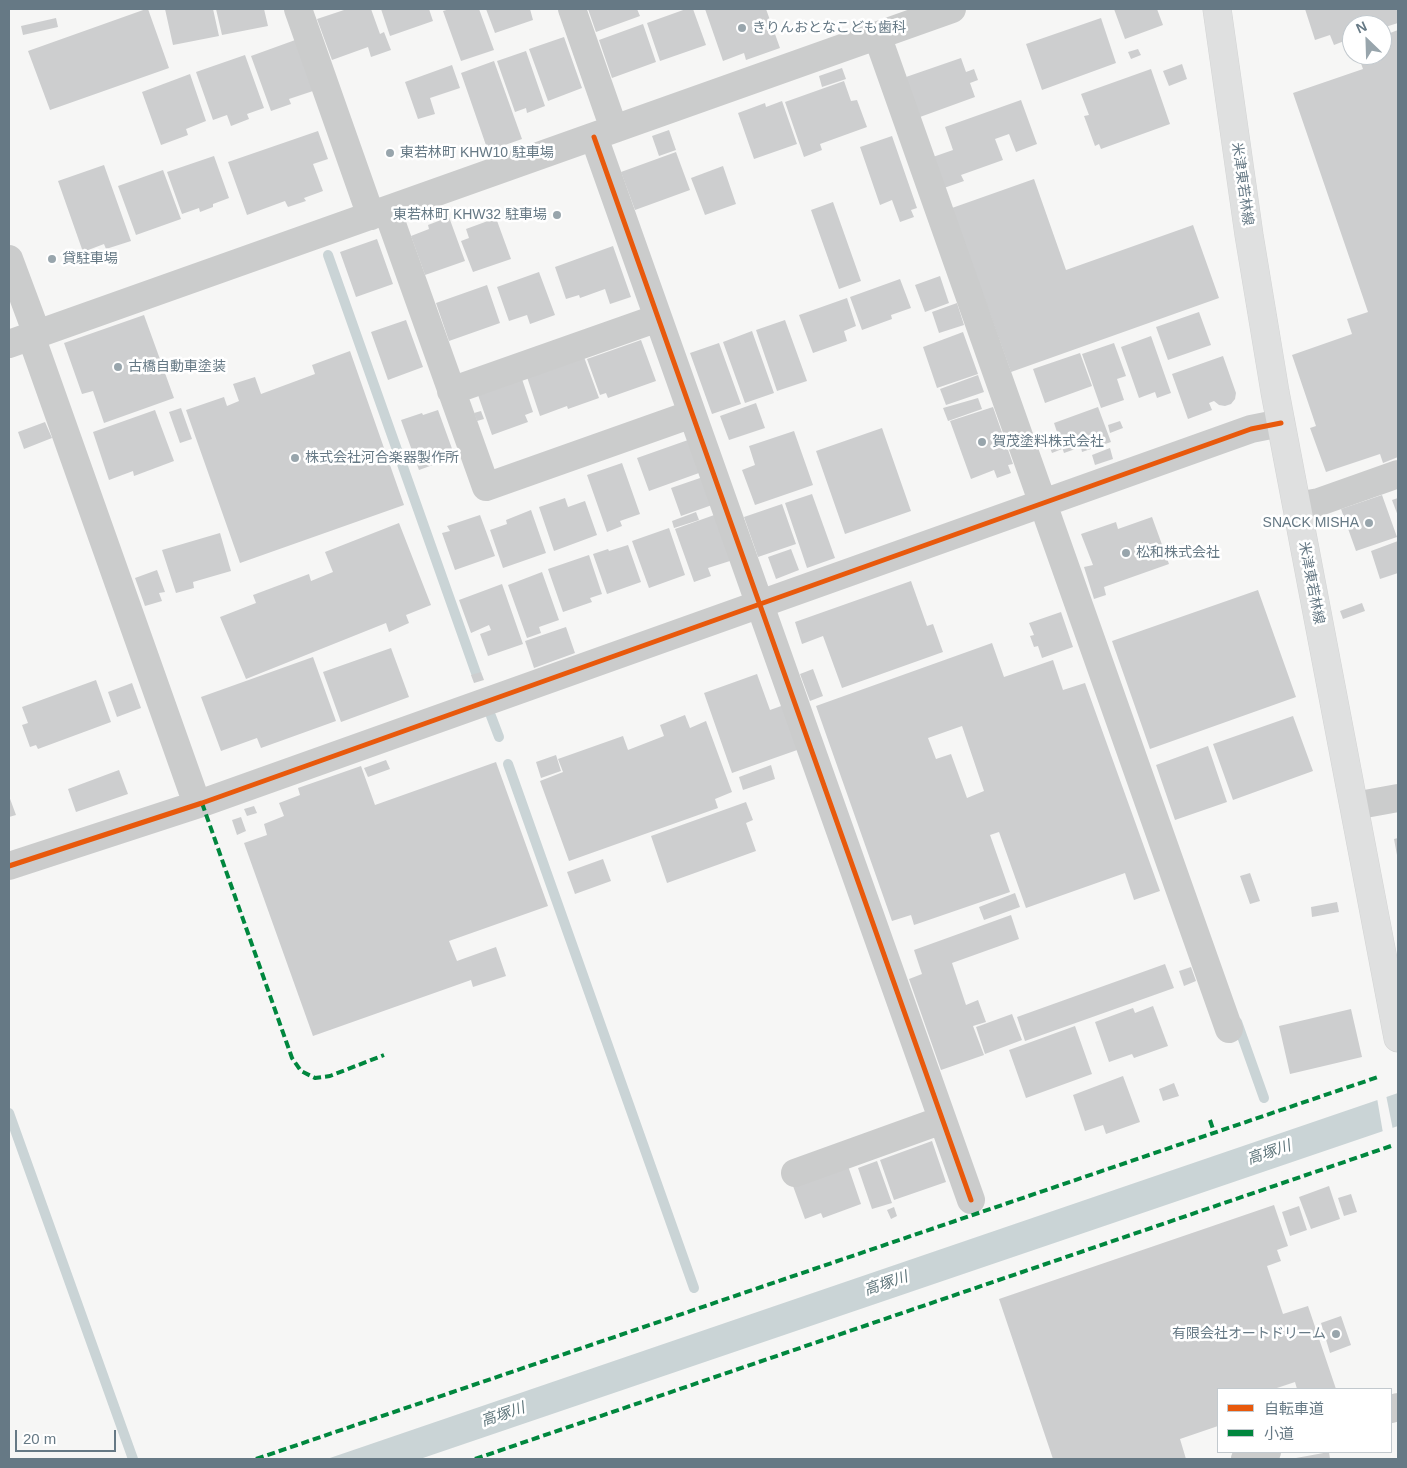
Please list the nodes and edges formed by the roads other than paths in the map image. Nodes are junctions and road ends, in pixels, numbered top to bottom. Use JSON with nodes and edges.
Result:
{"nodes":[{"id":1,"x":298,"y":9,"type":"edge"},
{"id":2,"x":572,"y":9,"type":"edge"},
{"id":3,"x":952,"y":9,"type":"edge"},
{"id":4,"x":1217,"y":9,"type":"edge"},
{"id":5,"x":877,"y":36,"type":"junction"},
{"id":6,"x":604,"y":133,"type":"junction"},
{"id":7,"x":379,"y":213,"type":"junction"},
{"id":8,"x":9,"y":259,"type":"edge"},
{"id":9,"x":658,"y":318,"type":"junction"},
{"id":10,"x":26,"y":338,"type":"edge"},
{"id":11,"x":452,"y":391,"type":"junction"},
{"id":12,"x":692,"y":414,"type":"junction"},
{"id":13,"x":1280,"y":424,"type":"junction"},
{"id":14,"x":1398,"y":474,"type":"edge"},
{"id":15,"x":1043,"y":503,"type":"junction"},
{"id":16,"x":1297,"y":506,"type":"junction"},
{"id":17,"x":759,"y":604,"type":"junction"},
{"id":18,"x":1398,"y":798,"type":"edge"},
{"id":19,"x":197,"y":804,"type":"junction"},
{"id":20,"x":1354,"y":806,"type":"junction"},
{"id":21,"x":9,"y":866,"type":"edge"},
{"id":22,"x":1229,"y":1029,"type":"dead end"},
{"id":23,"x":1398,"y":1038,"type":"edge"},
{"id":24,"x":942,"y":1120,"type":"junction"},
{"id":25,"x":795,"y":1173,"type":"dead end"},
{"id":26,"x":971,"y":1200,"type":"dead end"},
{"id":27,"x":1264,"y":1453,"type":"edge"},
{"id":28,"x":1245,"y":1459,"type":"edge"}],
"edges":[{"from":1,"to":7,"type":"street"},
{"from":2,"to":6,"type":"street"},
{"from":3,"to":5,"type":"street"},
{"from":4,"to":13,"type":"main road","name":"米津東若林線"},
{"from":5,"to":6,"type":"street"},
{"from":5,"to":15,"type":"street"},
{"from":6,"to":7,"type":"street"},
{"from":6,"to":9,"type":"street"},
{"from":7,"to":10,"type":"street"},
{"from":7,"to":11,"type":"street"},
{"from":8,"to":10,"type":"street"},
{"from":9,"to":11,"type":"street"},
{"from":9,"to":12,"type":"street"},
{"from":10,"to":19,"type":"street"},
{"from":11,"to":12,"type":"street"},
{"from":12,"to":17,"type":"street"},
{"from":13,"to":15,"type":"street"},
{"from":13,"to":16,"type":"main road","name":"米津東若林線"},
{"from":14,"to":16,"type":"street"},
{"from":15,"to":17,"type":"street"},
{"from":15,"to":22,"type":"street"},
{"from":16,"to":20,"type":"main road","name":"米津東若林線"},
{"from":17,"to":19,"type":"street"},
{"from":17,"to":24,"type":"street"},
{"from":18,"to":20,"type":"street"},
{"from":19,"to":21,"type":"street"},
{"from":20,"to":23,"type":"main road","name":"米津東若林線"},
{"from":24,"to":25,"type":"street"},
{"from":24,"to":26,"type":"street"},
{"from":27,"to":28,"type":"street"}]}
